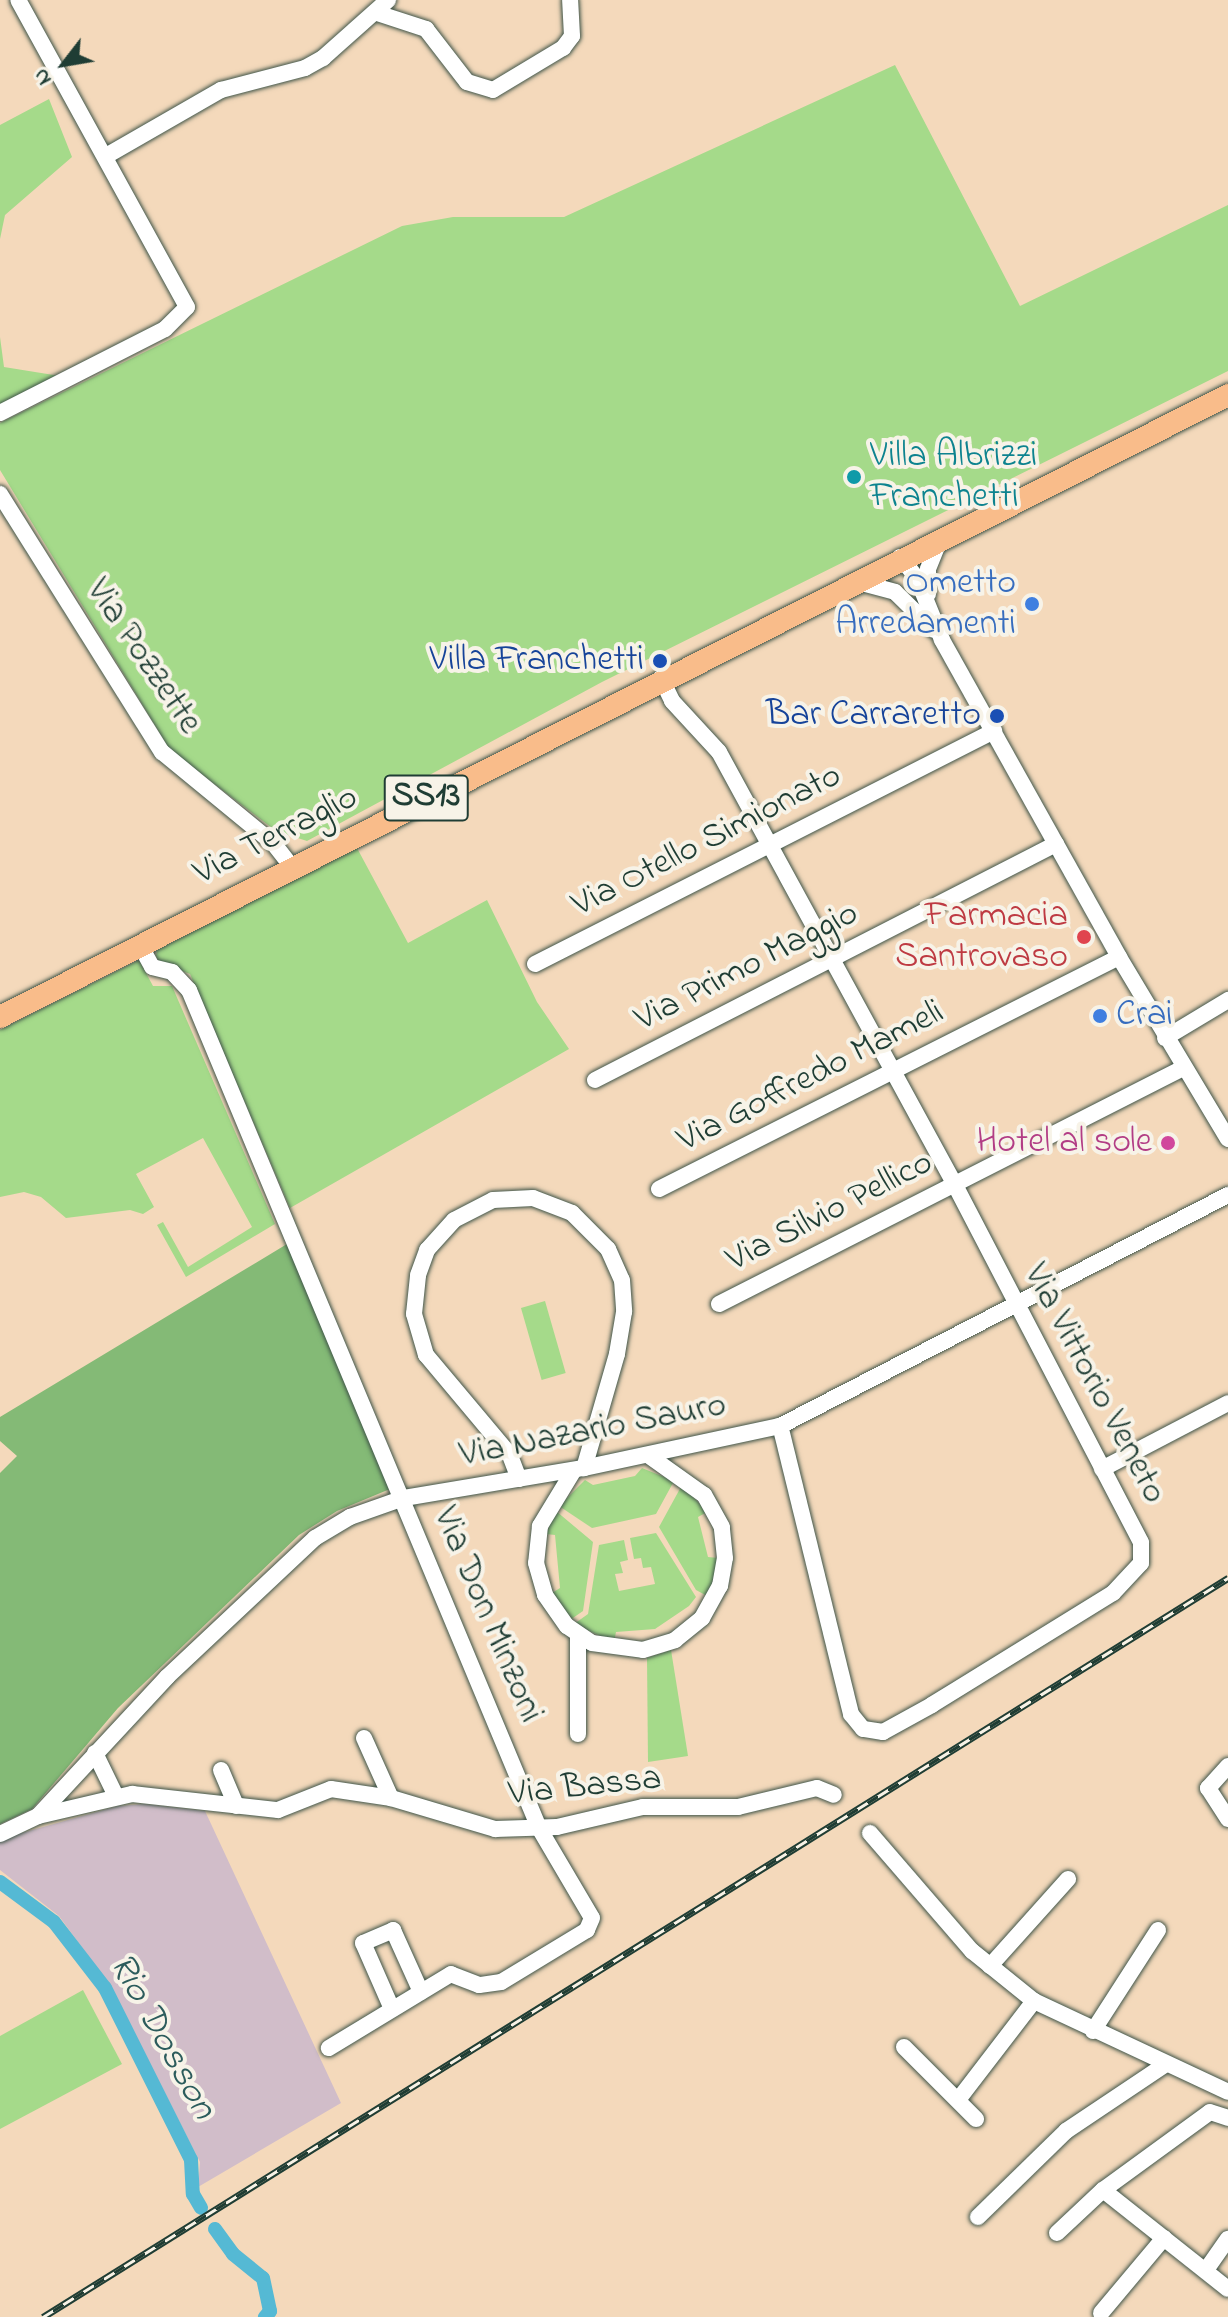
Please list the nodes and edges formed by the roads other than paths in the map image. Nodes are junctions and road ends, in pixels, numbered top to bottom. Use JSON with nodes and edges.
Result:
{"nodes":[{"id":1,"x":18,"y":0,"type":"edge"},
{"id":2,"x":570,"y":0,"type":"edge"},
{"id":3,"x":383,"y":7,"type":"edge"},
{"id":4,"x":106,"y":156,"type":"junction"},
{"id":5,"x":1228,"y":395,"type":"edge"},
{"id":6,"x":0,"y":413,"type":"edge"},
{"id":7,"x":0,"y":494,"type":"edge"},
{"id":8,"x":942,"y":537,"type":"junction"},
{"id":9,"x":900,"y":557,"type":"junction"},
{"id":10,"x":853,"y":581,"type":"junction"},
{"id":11,"x":909,"y":602,"type":"junction"},
{"id":12,"x":929,"y":603,"type":"junction"},
{"id":13,"x":942,"y":640,"type":"junction"},
{"id":14,"x":661,"y":678,"type":"junction"},
{"id":15,"x":994,"y":731,"type":"junction"},
{"id":16,"x":769,"y":844,"type":"junction"},
{"id":17,"x":1056,"y":844,"type":"junction"},
{"id":18,"x":292,"y":867,"type":"junction"},
{"id":19,"x":140,"y":945,"type":"junction"},
{"id":20,"x":1119,"y":957,"type":"junction"},
{"id":21,"x":832,"y":960,"type":"junction"},
{"id":22,"x":535,"y":964,"type":"dead end"},
{"id":23,"x":1228,"y":1000,"type":"edge"},
{"id":24,"x":0,"y":1017,"type":"edge"},
{"id":25,"x":1165,"y":1038,"type":"junction"},
{"id":26,"x":1183,"y":1068,"type":"junction"},
{"id":27,"x":890,"y":1074,"type":"junction"},
{"id":28,"x":595,"y":1080,"type":"dead end"},
{"id":29,"x":1228,"y":1139,"type":"edge"},
{"id":30,"x":955,"y":1185,"type":"junction"},
{"id":31,"x":659,"y":1189,"type":"dead end"},
{"id":32,"x":1228,"y":1195,"type":"edge"},
{"id":33,"x":719,"y":1304,"type":"dead end"},
{"id":34,"x":1016,"y":1305,"type":"junction"},
{"id":35,"x":1228,"y":1403,"type":"edge"},
{"id":36,"x":780,"y":1426,"type":"junction"},
{"id":37,"x":648,"y":1455,"type":"junction"},
{"id":38,"x":579,"y":1469,"type":"junction"},
{"id":39,"x":1102,"y":1469,"type":"junction"},
{"id":40,"x":519,"y":1479,"type":"junction"},
{"id":41,"x":404,"y":1498,"type":"junction"},
{"id":42,"x":578,"y":1635,"type":"junction"},
{"id":43,"x":578,"y":1734,"type":"dead end"},
{"id":44,"x":364,"y":1738,"type":"dead end"},
{"id":45,"x":95,"y":1753,"type":"junction"},
{"id":46,"x":1228,"y":1766,"type":"edge"},
{"id":47,"x":221,"y":1770,"type":"dead end"},
{"id":48,"x":834,"y":1795,"type":"dead end"},
{"id":49,"x":116,"y":1796,"type":"junction"},
{"id":50,"x":391,"y":1798,"type":"junction"},
{"id":51,"x":236,"y":1806,"type":"junction"},
{"id":52,"x":38,"y":1816,"type":"junction"},
{"id":53,"x":1228,"y":1819,"type":"edge"},
{"id":54,"x":539,"y":1828,"type":"junction"},
{"id":55,"x":870,"y":1833,"type":"dead end"},
{"id":56,"x":0,"y":1834,"type":"edge"},
{"id":57,"x":1068,"y":1879,"type":"dead end"},
{"id":58,"x":1158,"y":1930,"type":"dead end"},
{"id":59,"x":990,"y":1966,"type":"junction"},
{"id":60,"x":421,"y":1992,"type":"junction"},
{"id":61,"x":1034,"y":2001,"type":"junction"},
{"id":62,"x":392,"y":2009,"type":"junction"},
{"id":63,"x":1093,"y":2031,"type":"junction"},
{"id":64,"x":904,"y":2047,"type":"dead end"},
{"id":65,"x":329,"y":2048,"type":"dead end"},
{"id":66,"x":1163,"y":2066,"type":"junction"},
{"id":67,"x":1227,"y":2089,"type":"edge"},
{"id":68,"x":958,"y":2100,"type":"junction"},
{"id":69,"x":1228,"y":2118,"type":"edge"},
{"id":70,"x":976,"y":2119,"type":"dead end"},
{"id":71,"x":1103,"y":2190,"type":"junction"},
{"id":72,"x":978,"y":2217,"type":"dead end"},
{"id":73,"x":1057,"y":2233,"type":"dead end"},
{"id":74,"x":1164,"y":2238,"type":"junction"},
{"id":75,"x":1228,"y":2239,"type":"edge"},
{"id":76,"x":1206,"y":2270,"type":"junction"},
{"id":77,"x":1228,"y":2289,"type":"edge"},
{"id":78,"x":1101,"y":2313,"type":"dead end"}],
"edges":[{"from":1,"to":4,"type":"street"},
{"from":2,"to":3,"type":"street"},
{"from":3,"to":4,"type":"street"},
{"from":4,"to":6,"type":"street"},
{"from":5,"to":8,"type":"main road","name":"Via Terraglio","number":"SS13"},
{"from":7,"to":18,"type":"street","name":"Via Pozzette"},
{"from":8,"to":9,"type":"main road","name":"Via Terraglio","number":"SS13"},
{"from":8,"to":12,"type":"street"},
{"from":9,"to":10,"type":"main road","name":"Via Terraglio","number":"SS13"},
{"from":9,"to":11,"type":"street"},
{"from":9,"to":12,"type":"street"},
{"from":10,"to":11,"type":"street"},
{"from":10,"to":14,"type":"main road","name":"Via Terraglio","number":"SS13"},
{"from":11,"to":13,"type":"street"},
{"from":12,"to":13,"type":"street"},
{"from":13,"to":15,"type":"street"},
{"from":14,"to":16,"type":"street","name":"Via Vittorio Veneto"},
{"from":14,"to":18,"type":"main road","name":"Via Terraglio","number":"SS13"},
{"from":15,"to":16,"type":"street","name":"Via Otello Simionato"},
{"from":15,"to":17,"type":"street"},
{"from":16,"to":21,"type":"street","name":"Via Vittorio Veneto"},
{"from":16,"to":22,"type":"street","name":"Via Otello Simionato"},
{"from":17,"to":20,"type":"street"},
{"from":17,"to":21,"type":"street","name":"Via Primo Maggio"},
{"from":18,"to":19,"type":"main road","name":"Via Terraglio","number":"SS13"},
{"from":19,"to":24,"type":"main road","name":"Via Terraglio","number":"SS13"},
{"from":19,"to":41,"type":"street","name":"Via Don Minzoni"},
{"from":20,"to":25,"type":"street"},
{"from":20,"to":27,"type":"street","name":"Via Goffredo Mameli"},
{"from":21,"to":27,"type":"street","name":"Via Vittorio Veneto"},
{"from":21,"to":28,"type":"street","name":"Via Primo Maggio"},
{"from":23,"to":25,"type":"street"},
{"from":25,"to":26,"type":"street"},
{"from":26,"to":29,"type":"street"},
{"from":26,"to":30,"type":"street","name":"Via Silvio Pellico"},
{"from":27,"to":30,"type":"street","name":"Via Vittorio Veneto"},
{"from":27,"to":31,"type":"street","name":"Via Goffredo Mameli"},
{"from":30,"to":33,"type":"street","name":"Via Silvio Pellico"},
{"from":30,"to":34,"type":"street","name":"Via Vittorio Veneto"},
{"from":32,"to":34,"type":"street","name":"Via Nazario Sauro"},
{"from":34,"to":36,"type":"street","name":"Via Nazario Sauro"},
{"from":34,"to":39,"type":"street","name":"Via Vittorio Veneto"},
{"from":35,"to":39,"type":"street"},
{"from":36,"to":37,"type":"street","name":"Via Nazario Sauro"},
{"from":36,"to":39,"type":"street","name":"Via Vittorio Veneto"},
{"from":37,"to":38,"type":"street","name":"Via Nazario Sauro"},
{"from":37,"to":42,"type":"street"},
{"from":38,"to":40,"type":"street","name":"Via Nazario Sauro"},
{"from":38,"to":40,"type":"street"},
{"from":38,"to":42,"type":"street"},
{"from":40,"to":41,"type":"street","name":"Via Nazario Sauro"},
{"from":41,"to":45,"type":"street","name":"Via Nazario Sauro"},
{"from":41,"to":54,"type":"street","name":"Via Don Minzoni"},
{"from":42,"to":43,"type":"street"},
{"from":44,"to":50,"type":"street"},
{"from":45,"to":49,"type":"street"},
{"from":45,"to":52,"type":"street","name":"Via Nazario Sauro"},
{"from":46,"to":53,"type":"street"},
{"from":47,"to":51,"type":"street"},
{"from":48,"to":54,"type":"street","name":"Via Bassa"},
{"from":49,"to":51,"type":"street","name":"Via Bassa"},
{"from":49,"to":52,"type":"street","name":"Via Bassa"},
{"from":50,"to":51,"type":"street","name":"Via Bassa"},
{"from":50,"to":54,"type":"street","name":"Via Bassa"},
{"from":52,"to":56,"type":"street","name":"Via Bassa"},
{"from":54,"to":60,"type":"street","name":"Via Don Minzoni"},
{"from":55,"to":59,"type":"street"},
{"from":57,"to":59,"type":"street"},
{"from":58,"to":63,"type":"street"},
{"from":59,"to":61,"type":"street"},
{"from":60,"to":62,"type":"street","name":"Via Don Minzoni"},
{"from":60,"to":62,"type":"street"},
{"from":61,"to":63,"type":"street"},
{"from":61,"to":68,"type":"street"},
{"from":62,"to":65,"type":"street","name":"Via Don Minzoni"},
{"from":63,"to":66,"type":"street"},
{"from":64,"to":68,"type":"street"},
{"from":66,"to":67,"type":"street"},
{"from":66,"to":72,"type":"street"},
{"from":68,"to":70,"type":"street"},
{"from":69,"to":71,"type":"street"},
{"from":71,"to":73,"type":"street"},
{"from":71,"to":74,"type":"street"},
{"from":74,"to":76,"type":"street"},
{"from":74,"to":78,"type":"street"},
{"from":75,"to":76,"type":"street"},
{"from":76,"to":77,"type":"street"}]}
